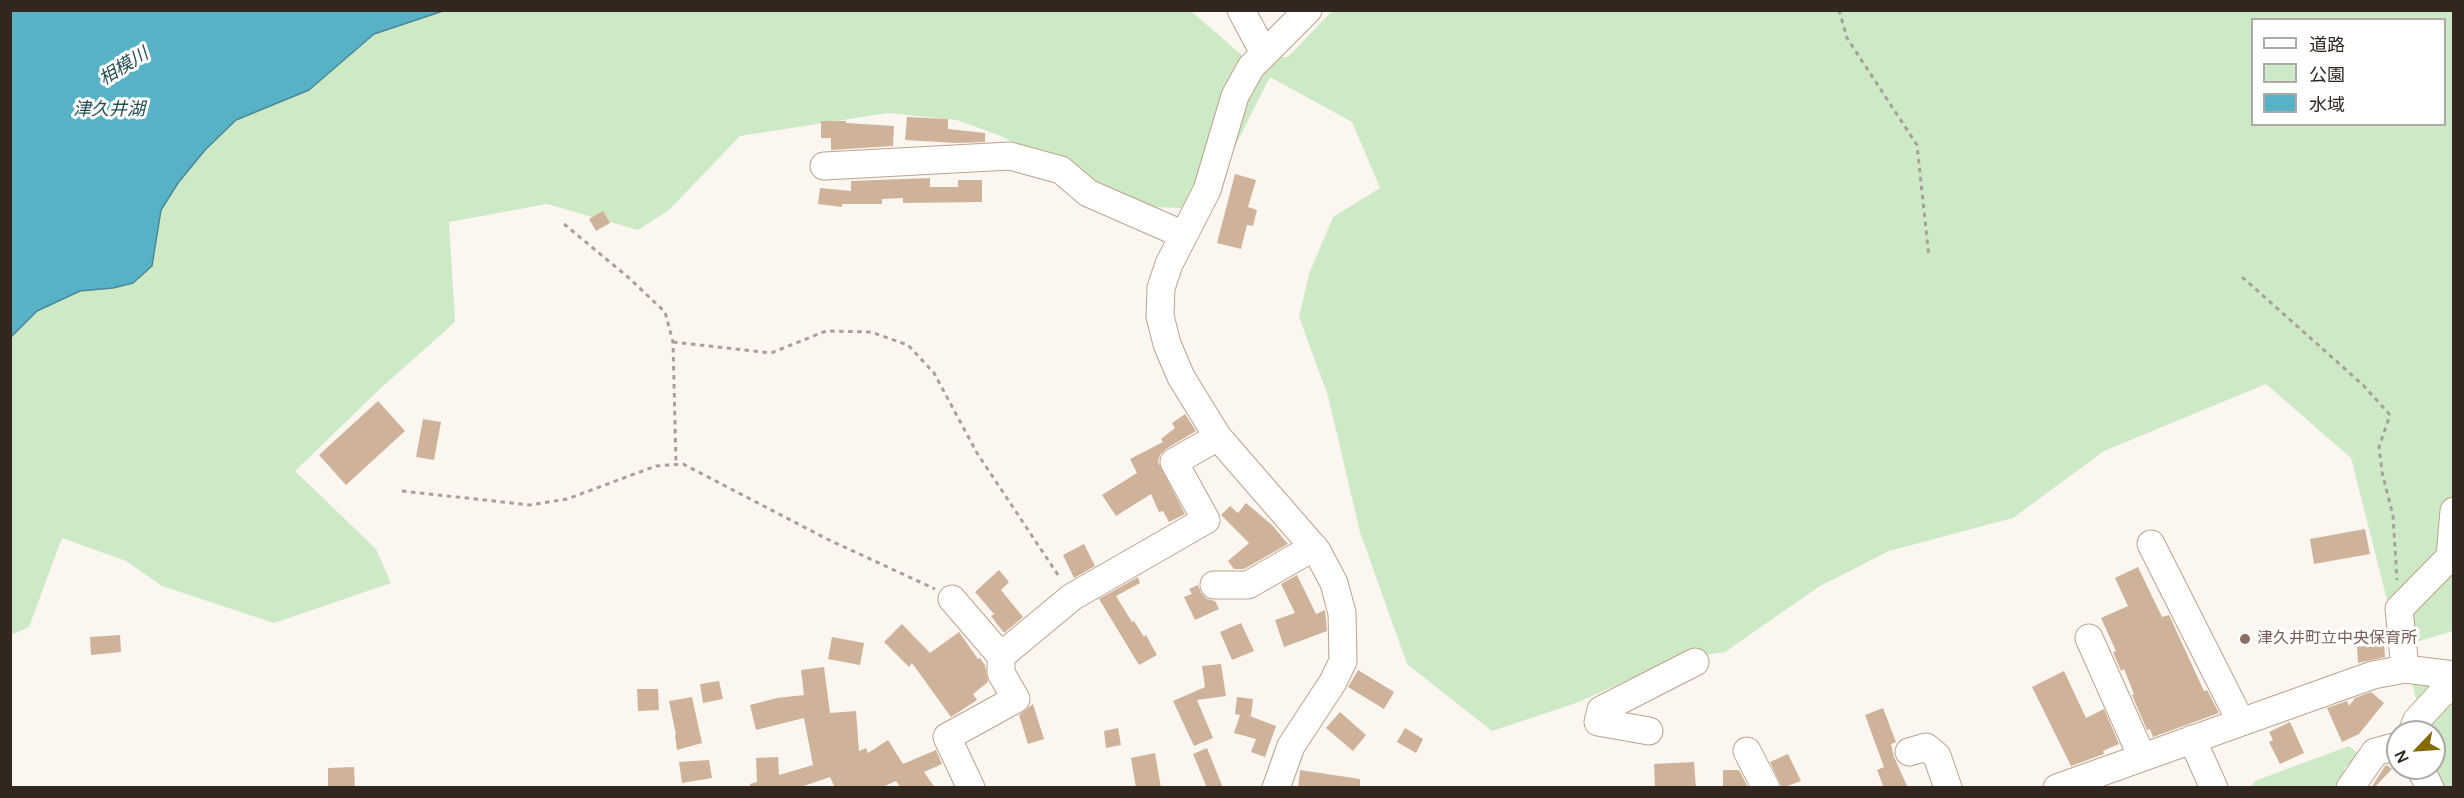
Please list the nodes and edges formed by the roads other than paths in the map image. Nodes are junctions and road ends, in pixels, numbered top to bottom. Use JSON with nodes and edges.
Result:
{"nodes":[{"id":1,"x":1241,"y":10,"type":"edge"},
{"id":2,"x":1308,"y":10,"type":"edge"},
{"id":3,"x":1264,"y":53,"type":"junction"},
{"id":4,"x":824,"y":166,"type":"dead end"},
{"id":5,"x":1184,"y":235,"type":"junction"},
{"id":6,"x":1218,"y":437,"type":"junction"},
{"id":7,"x":2454,"y":511,"type":"edge"},
{"id":8,"x":2151,"y":544,"type":"dead end"},
{"id":9,"x":1314,"y":547,"type":"junction"},
{"id":10,"x":1214,"y":585,"type":"dead end"},
{"id":11,"x":952,"y":598,"type":"road end"},
{"id":12,"x":2089,"y":638,"type":"dead end"},
{"id":13,"x":1001,"y":656,"type":"junction"},
{"id":14,"x":1695,"y":662,"type":"dead end"},
{"id":15,"x":2405,"y":669,"type":"junction"},
{"id":16,"x":2449,"y":685,"type":"edge"},
{"id":17,"x":2416,"y":720,"type":"edge"},
{"id":18,"x":2431,"y":720,"type":"edge"},
{"id":19,"x":2241,"y":722,"type":"junction"},
{"id":20,"x":1649,"y":731,"type":"dead end"},
{"id":21,"x":2192,"y":739,"type":"junction"},
{"id":22,"x":2386,"y":749,"type":"edge"},
{"id":23,"x":1748,"y":751,"type":"dead end"},
{"id":24,"x":1909,"y":752,"type":"dead end"},
{"id":25,"x":2142,"y":757,"type":"junction"},
{"id":26,"x":971,"y":788,"type":"edge"},
{"id":27,"x":1276,"y":788,"type":"edge"},
{"id":28,"x":1766,"y":788,"type":"edge"},
{"id":29,"x":1948,"y":788,"type":"edge"},
{"id":30,"x":2057,"y":788,"type":"edge"},
{"id":31,"x":2214,"y":788,"type":"edge"},
{"id":32,"x":2350,"y":788,"type":"edge"}],
"edges":[{"from":1,"to":3,"type":"street"},
{"from":2,"to":3,"type":"street"},
{"from":3,"to":5,"type":"street"},
{"from":4,"to":5,"type":"street"},
{"from":5,"to":6,"type":"street"},
{"from":6,"to":9,"type":"street"},
{"from":6,"to":13,"type":"street"},
{"from":7,"to":15,"type":"street"},
{"from":8,"to":19,"type":"street"},
{"from":9,"to":10,"type":"street"},
{"from":9,"to":27,"type":"street"},
{"from":11,"to":13,"type":"street"},
{"from":12,"to":25,"type":"street"},
{"from":13,"to":26,"type":"street"},
{"from":14,"to":20,"type":"street"},
{"from":15,"to":16,"type":"street"},
{"from":15,"to":19,"type":"street"},
{"from":16,"to":17,"type":"street"},
{"from":16,"to":18,"type":"street"},
{"from":19,"to":21,"type":"street"},
{"from":21,"to":25,"type":"street"},
{"from":21,"to":31,"type":"street"},
{"from":22,"to":32,"type":"street"},
{"from":23,"to":28,"type":"street"},
{"from":24,"to":29,"type":"street"},
{"from":25,"to":30,"type":"street"}]}
